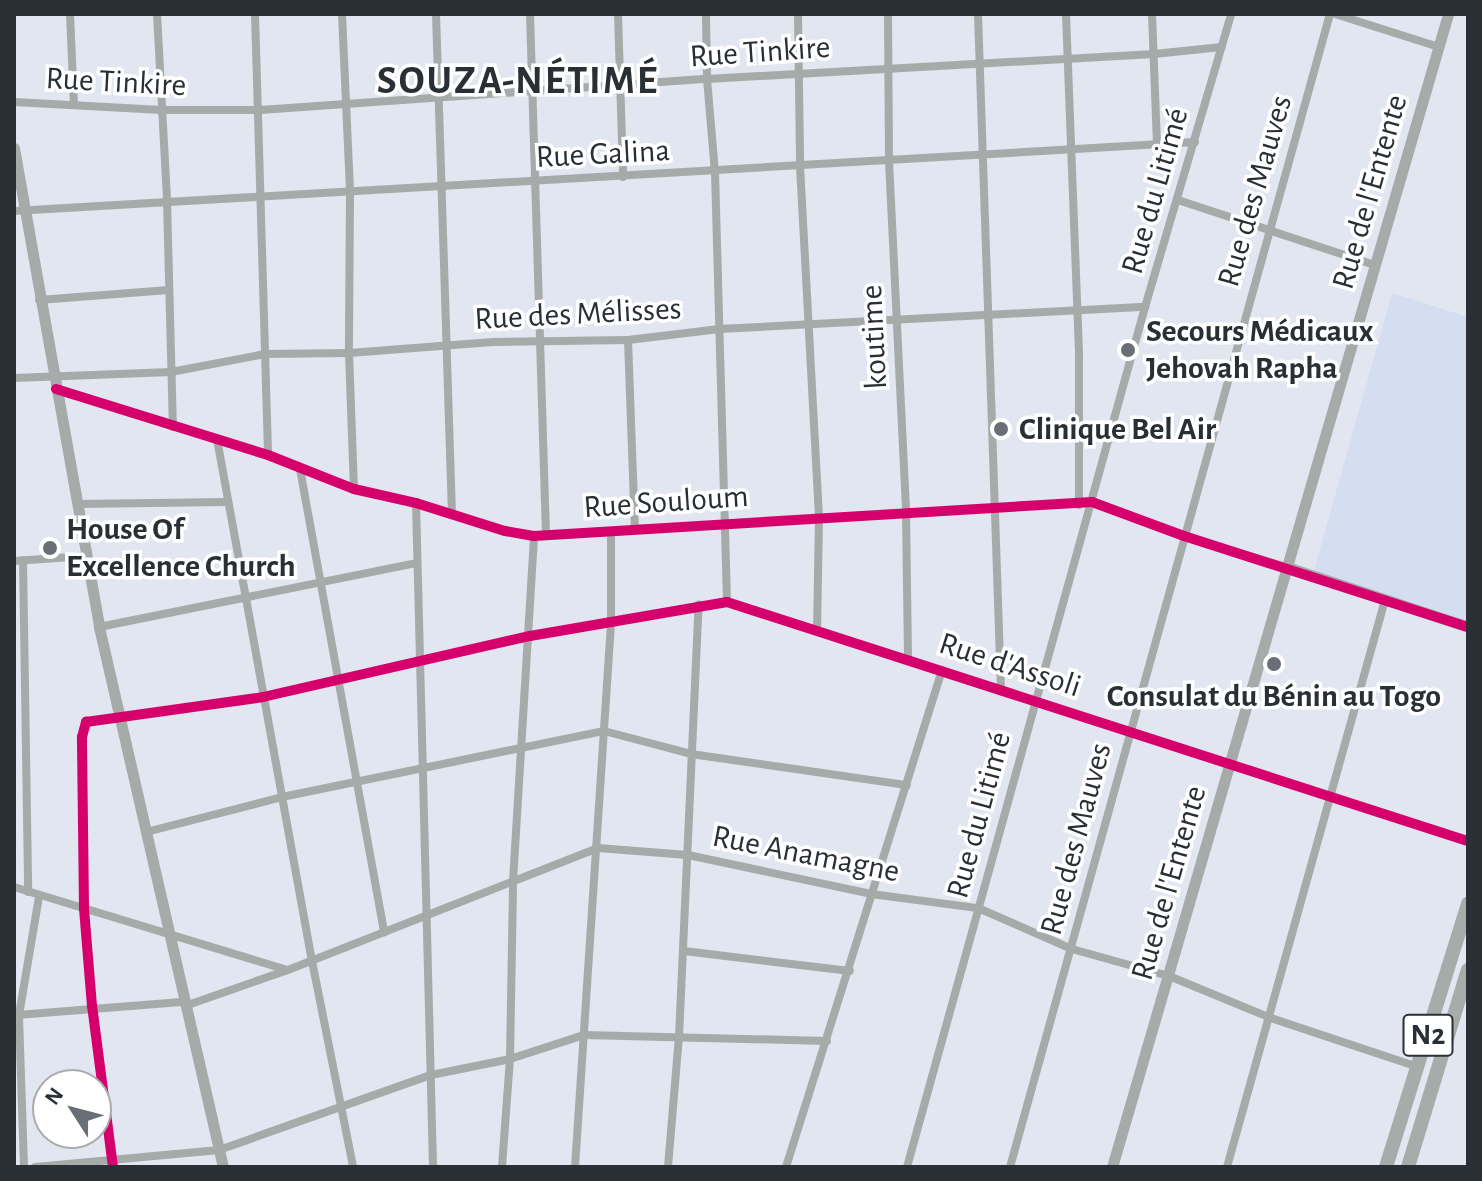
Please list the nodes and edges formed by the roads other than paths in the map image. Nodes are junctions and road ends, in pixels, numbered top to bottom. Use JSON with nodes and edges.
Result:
{"nodes":[{"id":1,"x":70,"y":14,"type":"edge"},
{"id":2,"x":157,"y":14,"type":"edge"},
{"id":3,"x":255,"y":14,"type":"edge"},
{"id":4,"x":342,"y":14,"type":"edge"},
{"id":5,"x":436,"y":14,"type":"edge"},
{"id":6,"x":530,"y":14,"type":"edge"},
{"id":7,"x":618,"y":14,"type":"edge"},
{"id":8,"x":706,"y":14,"type":"edge"},
{"id":9,"x":798,"y":14,"type":"edge"},
{"id":10,"x":888,"y":14,"type":"edge"},
{"id":11,"x":978,"y":14,"type":"edge"},
{"id":12,"x":1066,"y":14,"type":"edge"},
{"id":13,"x":1152,"y":14,"type":"edge"},
{"id":14,"x":1231,"y":14,"type":"edge"},
{"id":15,"x":1333,"y":14,"type":"edge"},
{"id":16,"x":1448,"y":14,"type":"edge"},
{"id":17,"x":1222,"y":47,"type":"junction"},
{"id":18,"x":1439,"y":47,"type":"junction"},
{"id":19,"x":1154,"y":54,"type":"junction"},
{"id":20,"x":1067,"y":58,"type":"junction"},
{"id":21,"x":980,"y":62,"type":"junction"},
{"id":22,"x":890,"y":69,"type":"junction"},
{"id":23,"x":801,"y":74,"type":"junction"},
{"id":24,"x":707,"y":79,"type":"junction"},
{"id":25,"x":622,"y":86,"type":"junction"},
{"id":26,"x":533,"y":93,"type":"junction"},
{"id":27,"x":440,"y":96,"type":"junction"},
{"id":28,"x":14,"y":102,"type":"edge"},
{"id":29,"x":346,"y":103,"type":"junction"},
{"id":30,"x":74,"y":104,"type":"junction"},
{"id":31,"x":162,"y":110,"type":"junction"},
{"id":32,"x":260,"y":110,"type":"junction"},
{"id":33,"x":1195,"y":142,"type":"junction"},
{"id":34,"x":1157,"y":146,"type":"junction"},
{"id":35,"x":14,"y":148,"type":"edge"},
{"id":36,"x":1071,"y":152,"type":"junction"},
{"id":37,"x":981,"y":155,"type":"junction"},
{"id":38,"x":889,"y":161,"type":"junction"},
{"id":39,"x":800,"y":166,"type":"junction"},
{"id":40,"x":715,"y":172,"type":"junction"},
{"id":41,"x":623,"y":177,"type":"junction"},
{"id":42,"x":536,"y":182,"type":"junction"},
{"id":43,"x":441,"y":185,"type":"junction"},
{"id":44,"x":350,"y":193,"type":"junction"},
{"id":45,"x":261,"y":195,"type":"junction"},
{"id":46,"x":1178,"y":200,"type":"junction"},
{"id":47,"x":167,"y":201,"type":"junction"},
{"id":48,"x":19,"y":211,"type":"edge"},
{"id":49,"x":1268,"y":230,"type":"junction"},
{"id":50,"x":1375,"y":265,"type":"junction"},
{"id":51,"x":169,"y":290,"type":"junction"},
{"id":52,"x":39,"y":300,"type":"junction"},
{"id":53,"x":1145,"y":307,"type":"junction"},
{"id":54,"x":1077,"y":313,"type":"junction"},
{"id":55,"x":989,"y":314,"type":"junction"},
{"id":56,"x":897,"y":318,"type":"junction"},
{"id":57,"x":810,"y":324,"type":"junction"},
{"id":58,"x":719,"y":329,"type":"junction"},
{"id":59,"x":628,"y":340,"type":"junction"},
{"id":60,"x":541,"y":344,"type":"junction"},
{"id":61,"x":446,"y":345,"type":"junction"},
{"id":62,"x":349,"y":353,"type":"junction"},
{"id":63,"x":265,"y":354,"type":"junction"},
{"id":64,"x":171,"y":372,"type":"junction"},
{"id":65,"x":14,"y":378,"type":"edge"},
{"id":66,"x":55,"y":383,"type":"junction"},
{"id":67,"x":173,"y":427,"type":"junction"},
{"id":68,"x":217,"y":439,"type":"junction"},
{"id":69,"x":268,"y":455,"type":"junction"},
{"id":70,"x":300,"y":469,"type":"junction"},
{"id":71,"x":354,"y":489,"type":"junction"},
{"id":72,"x":227,"y":502,"type":"junction"},
{"id":73,"x":1092,"y":502,"type":"junction"},
{"id":74,"x":416,"y":503,"type":"junction"},
{"id":75,"x":77,"y":504,"type":"junction"},
{"id":76,"x":1079,"y":505,"type":"junction"},
{"id":77,"x":995,"y":507,"type":"junction"},
{"id":78,"x":906,"y":513,"type":"junction"},
{"id":79,"x":452,"y":515,"type":"junction"},
{"id":80,"x":819,"y":518,"type":"junction"},
{"id":81,"x":726,"y":524,"type":"junction"},
{"id":82,"x":635,"y":529,"type":"junction"},
{"id":83,"x":611,"y":532,"type":"junction"},
{"id":84,"x":546,"y":535,"type":"junction"},
{"id":85,"x":534,"y":536,"type":"junction"},
{"id":86,"x":1184,"y":536,"type":"junction"},
{"id":87,"x":86,"y":556,"type":"junction"},
{"id":88,"x":18,"y":560,"type":"edge"},
{"id":89,"x":415,"y":563,"type":"junction"},
{"id":90,"x":1290,"y":568,"type":"junction"},
{"id":91,"x":322,"y":582,"type":"junction"},
{"id":92,"x":245,"y":597,"type":"junction"},
{"id":93,"x":1385,"y":600,"type":"junction"},
{"id":94,"x":727,"y":602,"type":"junction"},
{"id":95,"x":699,"y":604,"type":"junction"},
{"id":96,"x":611,"y":624,"type":"junction"},
{"id":97,"x":99,"y":627,"type":"junction"},
{"id":98,"x":1468,"y":627,"type":"edge"},
{"id":99,"x":817,"y":629,"type":"junction"},
{"id":100,"x":530,"y":636,"type":"junction"},
{"id":101,"x":908,"y":658,"type":"junction"},
{"id":102,"x":419,"y":661,"type":"junction"},
{"id":103,"x":942,"y":670,"type":"junction"},
{"id":104,"x":339,"y":680,"type":"junction"},
{"id":105,"x":1001,"y":691,"type":"junction"},
{"id":106,"x":263,"y":697,"type":"junction"},
{"id":107,"x":1036,"y":700,"type":"junction"},
{"id":108,"x":120,"y":717,"type":"junction"},
{"id":109,"x":604,"y":731,"type":"junction"},
{"id":110,"x":1130,"y":731,"type":"junction"},
{"id":111,"x":520,"y":749,"type":"junction"},
{"id":112,"x":691,"y":754,"type":"junction"},
{"id":113,"x":1232,"y":764,"type":"junction"},
{"id":114,"x":421,"y":769,"type":"junction"},
{"id":115,"x":357,"y":783,"type":"junction"},
{"id":116,"x":907,"y":785,"type":"junction"},
{"id":117,"x":1331,"y":796,"type":"junction"},
{"id":118,"x":282,"y":797,"type":"junction"},
{"id":119,"x":146,"y":832,"type":"junction"},
{"id":120,"x":1468,"y":841,"type":"edge"},
{"id":121,"x":598,"y":848,"type":"junction"},
{"id":122,"x":688,"y":855,"type":"junction"},
{"id":123,"x":513,"y":881,"type":"junction"},
{"id":124,"x":14,"y":887,"type":"edge"},
{"id":125,"x":28,"y":892,"type":"junction"},
{"id":126,"x":871,"y":894,"type":"junction"},
{"id":127,"x":39,"y":897,"type":"junction"},
{"id":128,"x":1468,"y":903,"type":"edge"},
{"id":129,"x":84,"y":908,"type":"junction"},
{"id":130,"x":978,"y":908,"type":"junction"},
{"id":131,"x":425,"y":916,"type":"junction"},
{"id":132,"x":384,"y":932,"type":"junction"},
{"id":133,"x":168,"y":935,"type":"junction"},
{"id":134,"x":1072,"y":949,"type":"junction"},
{"id":135,"x":684,"y":951,"type":"junction"},
{"id":136,"x":312,"y":961,"type":"junction"},
{"id":137,"x":288,"y":970,"type":"junction"},
{"id":138,"x":1468,"y":970,"type":"edge"},
{"id":139,"x":850,"y":971,"type":"junction"},
{"id":140,"x":1169,"y":976,"type":"junction"},
{"id":141,"x":184,"y":1004,"type":"junction"},
{"id":142,"x":92,"y":1006,"type":"junction"},
{"id":143,"x":17,"y":1015,"type":"edge"},
{"id":144,"x":1271,"y":1018,"type":"junction"},
{"id":145,"x":584,"y":1035,"type":"junction"},
{"id":146,"x":679,"y":1037,"type":"junction"},
{"id":147,"x":827,"y":1041,"type":"junction"},
{"id":148,"x":510,"y":1059,"type":"junction"},
{"id":149,"x":1418,"y":1067,"type":"junction"},
{"id":150,"x":431,"y":1075,"type":"junction"},
{"id":151,"x":341,"y":1108,"type":"junction"},
{"id":152,"x":219,"y":1150,"type":"junction"},
{"id":153,"x":113,"y":1163,"type":"edge"},
{"id":154,"x":24,"y":1167,"type":"edge"},
{"id":155,"x":35,"y":1167,"type":"edge"},
{"id":156,"x":223,"y":1167,"type":"edge"},
{"id":157,"x":353,"y":1167,"type":"edge"},
{"id":158,"x":433,"y":1167,"type":"edge"},
{"id":159,"x":502,"y":1167,"type":"edge"},
{"id":160,"x":575,"y":1167,"type":"edge"},
{"id":161,"x":668,"y":1167,"type":"edge"},
{"id":162,"x":786,"y":1167,"type":"edge"},
{"id":163,"x":907,"y":1167,"type":"edge"},
{"id":164,"x":1010,"y":1167,"type":"edge"},
{"id":165,"x":1112,"y":1167,"type":"edge"},
{"id":166,"x":1227,"y":1167,"type":"edge"},
{"id":167,"x":1386,"y":1167,"type":"edge"},
{"id":168,"x":1408,"y":1167,"type":"edge"}],
"edges":[{"from":1,"to":30,"type":"street"},
{"from":2,"to":31,"type":"street"},
{"from":3,"to":32,"type":"street"},
{"from":4,"to":29,"type":"street"},
{"from":5,"to":27,"type":"street"},
{"from":6,"to":26,"type":"street"},
{"from":7,"to":25,"type":"street"},
{"from":8,"to":24,"type":"street"},
{"from":9,"to":23,"type":"street"},
{"from":10,"to":22,"type":"street","name":"koutime"},
{"from":11,"to":21,"type":"street"},
{"from":12,"to":20,"type":"street"},
{"from":13,"to":19,"type":"street"},
{"from":14,"to":17,"type":"street","name":"Rue du Litimé"},
{"from":15,"to":18,"type":"street"},
{"from":15,"to":49,"type":"street","name":"Rue des Mauves"},
{"from":16,"to":18,"type":"street","name":"Rue de l'Entente"},
{"from":17,"to":19,"type":"street","name":"Rue Tinkire"},
{"from":17,"to":33,"type":"street","name":"Rue du Litimé"},
{"from":18,"to":50,"type":"street","name":"Rue de l'Entente"},
{"from":19,"to":20,"type":"street","name":"Rue Tinkire"},
{"from":19,"to":34,"type":"street"},
{"from":20,"to":21,"type":"street","name":"Rue Tinkire"},
{"from":20,"to":36,"type":"street"},
{"from":21,"to":22,"type":"street","name":"Rue Tinkire"},
{"from":21,"to":37,"type":"street"},
{"from":22,"to":23,"type":"street","name":"Rue Tinkire"},
{"from":22,"to":38,"type":"street","name":"koutime"},
{"from":23,"to":24,"type":"street","name":"Rue Tinkire"},
{"from":23,"to":39,"type":"street"},
{"from":24,"to":25,"type":"street","name":"Rue Tinkire"},
{"from":24,"to":40,"type":"street"},
{"from":25,"to":26,"type":"street","name":"Rue Tinkire"},
{"from":25,"to":41,"type":"street"},
{"from":26,"to":27,"type":"street","name":"Rue Tinkire"},
{"from":26,"to":42,"type":"street"},
{"from":27,"to":29,"type":"street","name":"Rue Tinkire"},
{"from":27,"to":43,"type":"street"},
{"from":28,"to":30,"type":"street","name":"Rue Tinkire"},
{"from":29,"to":32,"type":"street","name":"Rue Tinkire"},
{"from":29,"to":44,"type":"street"},
{"from":30,"to":31,"type":"street","name":"Rue Tinkire"},
{"from":31,"to":32,"type":"street","name":"Rue Tinkire"},
{"from":31,"to":47,"type":"street"},
{"from":32,"to":45,"type":"street"},
{"from":33,"to":34,"type":"street","name":"Rue Galina"},
{"from":33,"to":46,"type":"street","name":"Rue du Litimé"},
{"from":34,"to":36,"type":"street","name":"Rue Galina"},
{"from":35,"to":48,"type":"street"},
{"from":36,"to":37,"type":"street","name":"Rue Galina"},
{"from":36,"to":54,"type":"street"},
{"from":37,"to":38,"type":"street","name":"Rue Galina"},
{"from":37,"to":55,"type":"street"},
{"from":38,"to":39,"type":"street","name":"Rue Galina"},
{"from":38,"to":56,"type":"street","name":"koutime"},
{"from":39,"to":40,"type":"street","name":"Rue Galina"},
{"from":39,"to":57,"type":"street"},
{"from":40,"to":41,"type":"street","name":"Rue Galina"},
{"from":40,"to":58,"type":"street"},
{"from":41,"to":42,"type":"street","name":"Rue Galina"},
{"from":42,"to":43,"type":"street","name":"Rue Galina"},
{"from":42,"to":60,"type":"street"},
{"from":43,"to":44,"type":"street","name":"Rue Galina"},
{"from":43,"to":61,"type":"street"},
{"from":44,"to":45,"type":"street","name":"Rue Galina"},
{"from":44,"to":62,"type":"street"},
{"from":45,"to":47,"type":"street","name":"Rue Galina"},
{"from":45,"to":63,"type":"street"},
{"from":46,"to":49,"type":"street"},
{"from":46,"to":53,"type":"street","name":"Rue du Litimé"},
{"from":47,"to":48,"type":"street","name":"Rue Galina"},
{"from":47,"to":51,"type":"street"},
{"from":48,"to":52,"type":"street"},
{"from":49,"to":50,"type":"street"},
{"from":49,"to":86,"type":"street","name":"Rue des Mauves"},
{"from":50,"to":90,"type":"street","name":"Rue de l'Entente"},
{"from":51,"to":52,"type":"street"},
{"from":51,"to":64,"type":"street"},
{"from":52,"to":66,"type":"street"},
{"from":53,"to":54,"type":"street","name":"Rue des Mélisses"},
{"from":53,"to":73,"type":"street","name":"Rue du Litimé"},
{"from":54,"to":55,"type":"street","name":"Rue des Mélisses"},
{"from":54,"to":76,"type":"street"},
{"from":55,"to":56,"type":"street","name":"Rue des Mélisses"},
{"from":55,"to":77,"type":"street"},
{"from":56,"to":57,"type":"street","name":"Rue des Mélisses"},
{"from":56,"to":78,"type":"street","name":"koutime"},
{"from":57,"to":58,"type":"street","name":"Rue des Mélisses"},
{"from":57,"to":80,"type":"street"},
{"from":58,"to":59,"type":"street","name":"Rue des Mélisses"},
{"from":58,"to":81,"type":"street"},
{"from":59,"to":60,"type":"street","name":"Rue des Mélisses"},
{"from":59,"to":82,"type":"street"},
{"from":60,"to":61,"type":"street","name":"Rue des Mélisses"},
{"from":60,"to":84,"type":"street"},
{"from":61,"to":62,"type":"street","name":"Rue des Mélisses"},
{"from":61,"to":79,"type":"street"},
{"from":62,"to":63,"type":"street","name":"Rue des Mélisses"},
{"from":62,"to":71,"type":"street"},
{"from":63,"to":64,"type":"street","name":"Rue des Mélisses"},
{"from":63,"to":69,"type":"street"},
{"from":64,"to":66,"type":"street","name":"Rue des Mélisses"},
{"from":64,"to":67,"type":"street"},
{"from":65,"to":66,"type":"street","name":"Rue des Mélisses"},
{"from":66,"to":67,"type":"street","name":"Rue Souloum"},
{"from":66,"to":75,"type":"street"},
{"from":67,"to":68,"type":"street","name":"Rue Souloum"},
{"from":68,"to":69,"type":"street","name":"Rue Souloum"},
{"from":68,"to":72,"type":"street"},
{"from":69,"to":70,"type":"street","name":"Rue Souloum"},
{"from":70,"to":71,"type":"street","name":"Rue Souloum"},
{"from":70,"to":91,"type":"street"},
{"from":71,"to":74,"type":"street","name":"Rue Souloum"},
{"from":72,"to":75,"type":"street"},
{"from":72,"to":92,"type":"street"},
{"from":73,"to":76,"type":"street","name":"Rue Souloum"},
{"from":73,"to":86,"type":"street"},
{"from":73,"to":107,"type":"street","name":"Rue du Litimé"},
{"from":74,"to":79,"type":"street","name":"Rue Souloum"},
{"from":74,"to":89,"type":"street"},
{"from":75,"to":87,"type":"street"},
{"from":76,"to":77,"type":"street","name":"Rue Souloum"},
{"from":77,"to":78,"type":"street","name":"Rue Souloum"},
{"from":77,"to":105,"type":"street"},
{"from":78,"to":80,"type":"street","name":"Rue Souloum"},
{"from":78,"to":101,"type":"street","name":"koutime"},
{"from":79,"to":85,"type":"street","name":"Rue Souloum"},
{"from":80,"to":81,"type":"street","name":"Rue Souloum"},
{"from":80,"to":99,"type":"street"},
{"from":81,"to":82,"type":"street","name":"Rue Souloum"},
{"from":81,"to":94,"type":"street"},
{"from":82,"to":83,"type":"street","name":"Rue Souloum"},
{"from":83,"to":84,"type":"street","name":"Rue Souloum"},
{"from":83,"to":96,"type":"street"},
{"from":84,"to":85,"type":"street","name":"Rue Souloum"},
{"from":85,"to":100,"type":"street"},
{"from":86,"to":90,"type":"street"},
{"from":86,"to":110,"type":"street","name":"Rue des Mauves"},
{"from":87,"to":88,"type":"street"},
{"from":87,"to":97,"type":"street"},
{"from":88,"to":125,"type":"street"},
{"from":89,"to":91,"type":"street"},
{"from":89,"to":102,"type":"street"},
{"from":90,"to":93,"type":"street"},
{"from":90,"to":113,"type":"street","name":"Rue de l'Entente"},
{"from":91,"to":92,"type":"street"},
{"from":91,"to":104,"type":"street"},
{"from":92,"to":97,"type":"street"},
{"from":92,"to":106,"type":"street"},
{"from":93,"to":98,"type":"street"},
{"from":93,"to":117,"type":"street"},
{"from":94,"to":95,"type":"street","name":"Rue d'Assoli"},
{"from":94,"to":99,"type":"street","name":"Rue d'Assoli"},
{"from":95,"to":96,"type":"street","name":"Rue d'Assoli"},
{"from":95,"to":112,"type":"street"},
{"from":96,"to":100,"type":"street","name":"Rue d'Assoli"},
{"from":96,"to":109,"type":"street"},
{"from":97,"to":108,"type":"street"},
{"from":99,"to":101,"type":"street","name":"Rue d'Assoli"},
{"from":100,"to":102,"type":"street","name":"Rue d'Assoli"},
{"from":100,"to":111,"type":"street"},
{"from":101,"to":103,"type":"street","name":"Rue d'Assoli"},
{"from":102,"to":104,"type":"street","name":"Rue d'Assoli"},
{"from":102,"to":114,"type":"street"},
{"from":103,"to":105,"type":"street","name":"Rue d'Assoli"},
{"from":103,"to":116,"type":"street"},
{"from":104,"to":106,"type":"street","name":"Rue d'Assoli"},
{"from":104,"to":115,"type":"street"},
{"from":105,"to":107,"type":"street","name":"Rue d'Assoli"},
{"from":106,"to":108,"type":"street","name":"Rue d'Assoli"},
{"from":106,"to":118,"type":"street"},
{"from":107,"to":110,"type":"street","name":"Rue d'Assoli"},
{"from":107,"to":130,"type":"street","name":"Rue du Litimé"},
{"from":108,"to":119,"type":"street"},
{"from":108,"to":129,"type":"street","name":"Rue d'Assoli"},
{"from":109,"to":111,"type":"street"},
{"from":109,"to":112,"type":"street"},
{"from":109,"to":121,"type":"street"},
{"from":110,"to":113,"type":"street","name":"Rue d'Assoli"},
{"from":110,"to":134,"type":"street","name":"Rue des Mauves"},
{"from":111,"to":114,"type":"street"},
{"from":111,"to":123,"type":"street"},
{"from":112,"to":116,"type":"street"},
{"from":112,"to":122,"type":"street"},
{"from":113,"to":117,"type":"street","name":"Rue d'Assoli"},
{"from":113,"to":140,"type":"street","name":"Rue de l'Entente"},
{"from":114,"to":115,"type":"street"},
{"from":114,"to":131,"type":"street"},
{"from":115,"to":118,"type":"street"},
{"from":115,"to":132,"type":"street"},
{"from":116,"to":126,"type":"street"},
{"from":117,"to":120,"type":"street","name":"Rue d'Assoli"},
{"from":117,"to":144,"type":"street"},
{"from":118,"to":119,"type":"street"},
{"from":118,"to":136,"type":"street"},
{"from":119,"to":133,"type":"street"},
{"from":121,"to":122,"type":"street","name":"Rue Anamagne"},
{"from":121,"to":123,"type":"street","name":"Rue Anamagne"},
{"from":121,"to":145,"type":"street"},
{"from":122,"to":126,"type":"street","name":"Rue Anamagne"},
{"from":122,"to":135,"type":"street"},
{"from":123,"to":131,"type":"street","name":"Rue Anamagne"},
{"from":123,"to":148,"type":"street"},
{"from":124,"to":125,"type":"street"},
{"from":125,"to":127,"type":"street"},
{"from":126,"to":130,"type":"street","name":"Rue Anamagne"},
{"from":126,"to":139,"type":"street"},
{"from":127,"to":129,"type":"street"},
{"from":127,"to":143,"type":"street"},
{"from":128,"to":149,"type":"highway","number":"N2"},
{"from":129,"to":133,"type":"street"},
{"from":129,"to":142,"type":"street"},
{"from":130,"to":134,"type":"street","name":"Rue Anamagne"},
{"from":130,"to":163,"type":"street","name":"Rue du Litimé"},
{"from":131,"to":132,"type":"street","name":"Rue Anamagne"},
{"from":131,"to":150,"type":"street"},
{"from":132,"to":136,"type":"street","name":"Rue Anamagne"},
{"from":133,"to":137,"type":"street"},
{"from":133,"to":141,"type":"street"},
{"from":134,"to":140,"type":"street","name":"Rue Anamagne"},
{"from":134,"to":164,"type":"street","name":"Rue des Mauves"},
{"from":135,"to":139,"type":"street"},
{"from":135,"to":146,"type":"street"},
{"from":136,"to":137,"type":"street","name":"Rue Anamagne"},
{"from":136,"to":151,"type":"street"},
{"from":137,"to":141,"type":"street","name":"Rue Anamagne"},
{"from":138,"to":168,"type":"highway","number":"N2"},
{"from":139,"to":147,"type":"street"},
{"from":140,"to":144,"type":"street","name":"Rue Anamagne"},
{"from":140,"to":165,"type":"street","name":"Rue de l'Entente"},
{"from":141,"to":142,"type":"street","name":"Rue Anamagne"},
{"from":141,"to":152,"type":"street"},
{"from":142,"to":143,"type":"street","name":"Rue Anamagne"},
{"from":142,"to":153,"type":"street"},
{"from":143,"to":154,"type":"street"},
{"from":144,"to":149,"type":"street","name":"Rue Anamagne"},
{"from":144,"to":166,"type":"street"},
{"from":145,"to":146,"type":"street"},
{"from":145,"to":148,"type":"street"},
{"from":145,"to":160,"type":"street"},
{"from":146,"to":147,"type":"street"},
{"from":146,"to":161,"type":"street"},
{"from":147,"to":162,"type":"street"},
{"from":148,"to":150,"type":"street"},
{"from":148,"to":159,"type":"street"},
{"from":149,"to":167,"type":"highway","number":"N2"},
{"from":150,"to":151,"type":"street"},
{"from":150,"to":158,"type":"street"},
{"from":151,"to":152,"type":"street"},
{"from":151,"to":157,"type":"street"},
{"from":152,"to":153,"type":"street"},
{"from":152,"to":156,"type":"street"},
{"from":153,"to":155,"type":"street"}]}
